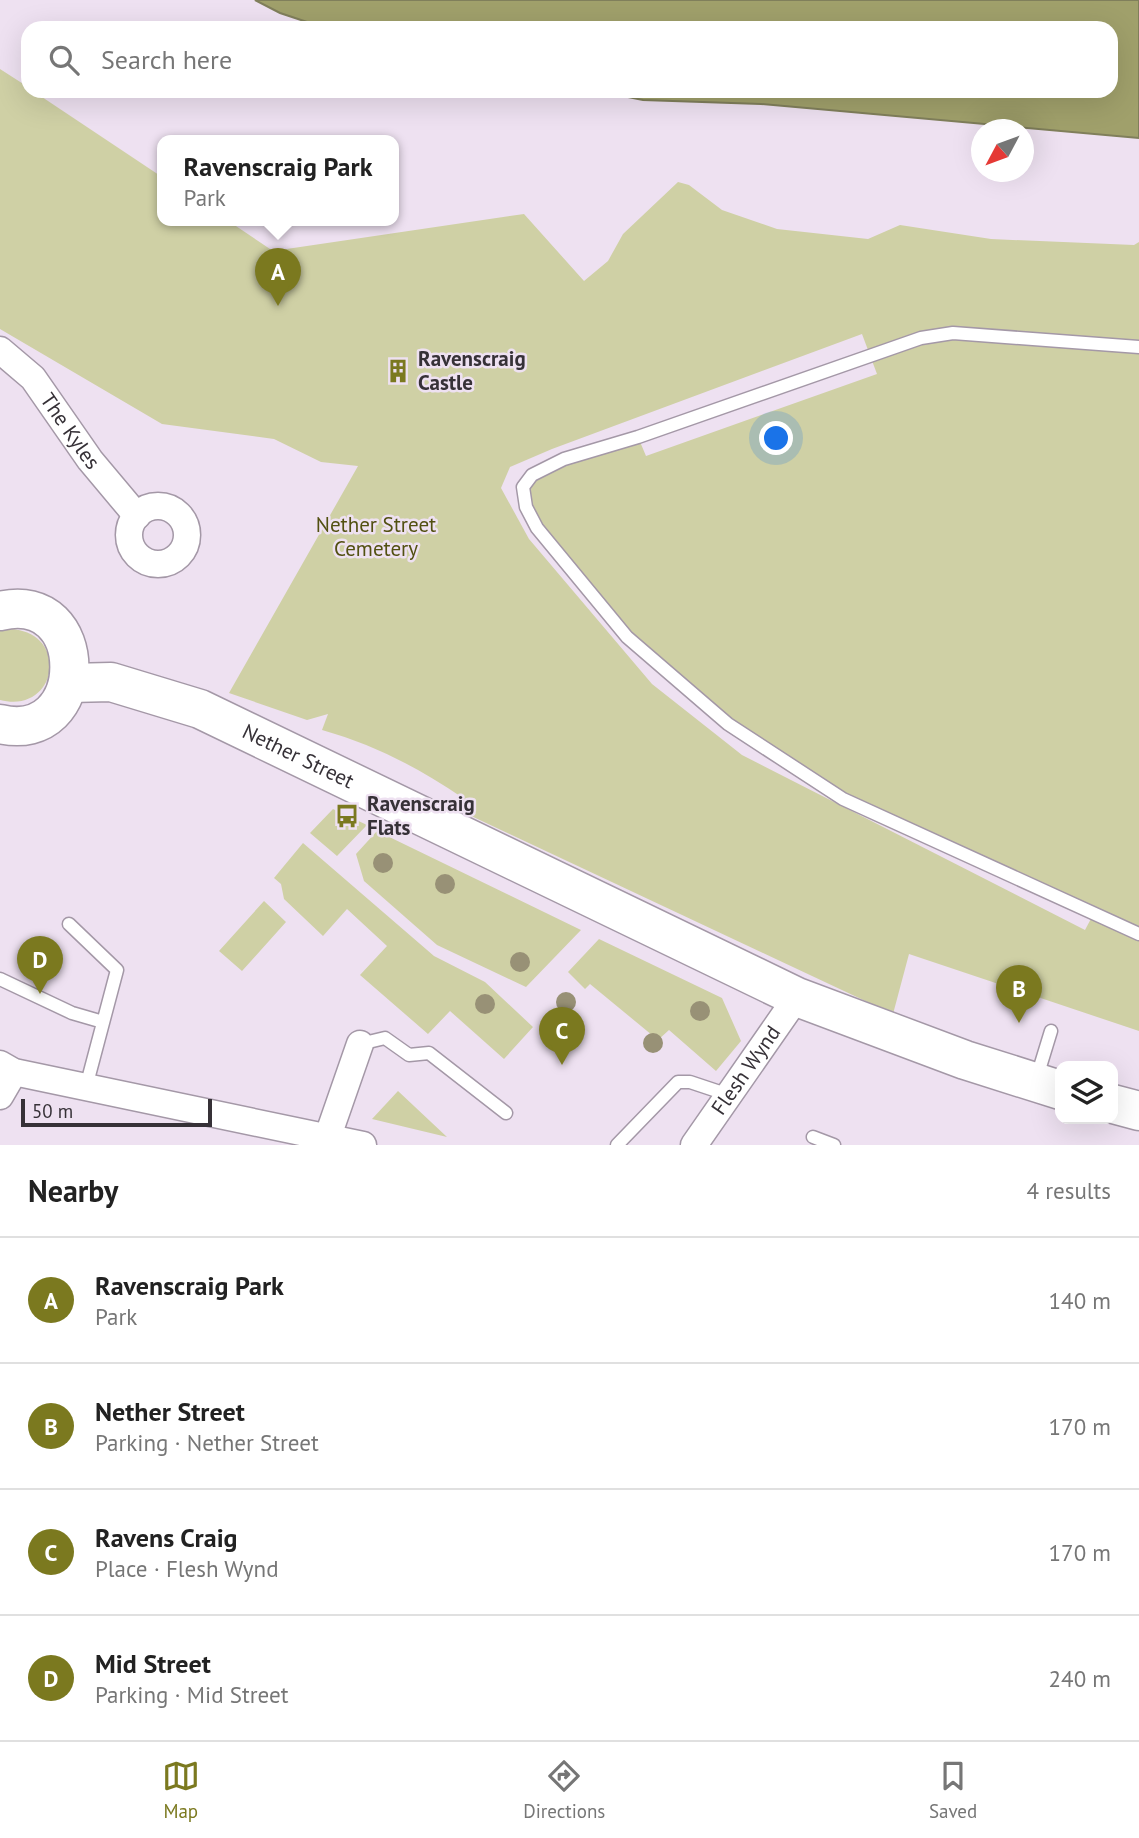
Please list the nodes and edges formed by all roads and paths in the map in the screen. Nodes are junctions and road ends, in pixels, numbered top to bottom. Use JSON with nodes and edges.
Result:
{"nodes":[{"id":1,"x":1139,"y":346,"type":"edge"},
{"id":2,"x":0,"y":350,"type":"edge"},
{"id":3,"x":137,"y":516,"type":"dead end"},
{"id":4,"x":0,"y":611,"type":"edge"},
{"id":5,"x":70,"y":683,"type":"junction"},
{"id":6,"x":3,"y":727,"type":"edge"},
{"id":7,"x":69,"y":924,"type":"dead end"},
{"id":8,"x":1139,"y":934,"type":"edge"},
{"id":9,"x":0,"y":979,"type":"edge"},
{"id":10,"x":797,"y":997,"type":"junction"},
{"id":11,"x":103,"y":1022,"type":"junction"},
{"id":12,"x":1051,"y":1031,"type":"dead end"},
{"id":13,"x":360,"y":1044,"type":"joint"},
{"id":14,"x":7,"y":1068,"type":"edge"},
{"id":15,"x":86,"y":1087,"type":"junction"},
{"id":16,"x":1048,"y":1087,"type":"edge"},
{"id":17,"x":729,"y":1095,"type":"junction"},
{"id":18,"x":0,"y":1096,"type":"edge"},
{"id":19,"x":1118,"y":1105,"type":"edge"},
{"id":20,"x":1139,"y":1111,"type":"edge"},
{"id":21,"x":506,"y":1114,"type":"dead end"},
{"id":22,"x":328,"y":1136,"type":"junction"},
{"id":23,"x":813,"y":1137,"type":"dead end"},
{"id":24,"x":363,"y":1145,"type":"edge"},
{"id":25,"x":617,"y":1145,"type":"edge"},
{"id":26,"x":694,"y":1145,"type":"edge"},
{"id":27,"x":834,"y":1145,"type":"edge"}],
"edges":[{"from":1,"to":8,"type":"lane"},
{"from":2,"to":3,"type":"street","name":"The Kyles"},
{"from":4,"to":5,"type":"main road"},
{"from":5,"to":6,"type":"main road"},
{"from":5,"to":10,"type":"main road","name":"Nether Street"},
{"from":7,"to":11,"type":"lane"},
{"from":9,"to":11,"type":"lane"},
{"from":10,"to":16,"type":"main road","name":"Nether Street"},
{"from":10,"to":17,"type":"street","name":"Flesh Wynd"},
{"from":11,"to":15,"type":"lane"},
{"from":12,"to":16,"type":"lane"},
{"from":13,"to":21,"type":"lane"},
{"from":13,"to":22,"type":"street"},
{"from":14,"to":15,"type":"street"},
{"from":14,"to":18,"type":"street"},
{"from":15,"to":22,"type":"street"},
{"from":17,"to":25,"type":"lane"},
{"from":17,"to":26,"type":"street","name":"Flesh Wynd"},
{"from":19,"to":20,"type":"main road"},
{"from":22,"to":24,"type":"street"},
{"from":23,"to":27,"type":"lane"}]}
